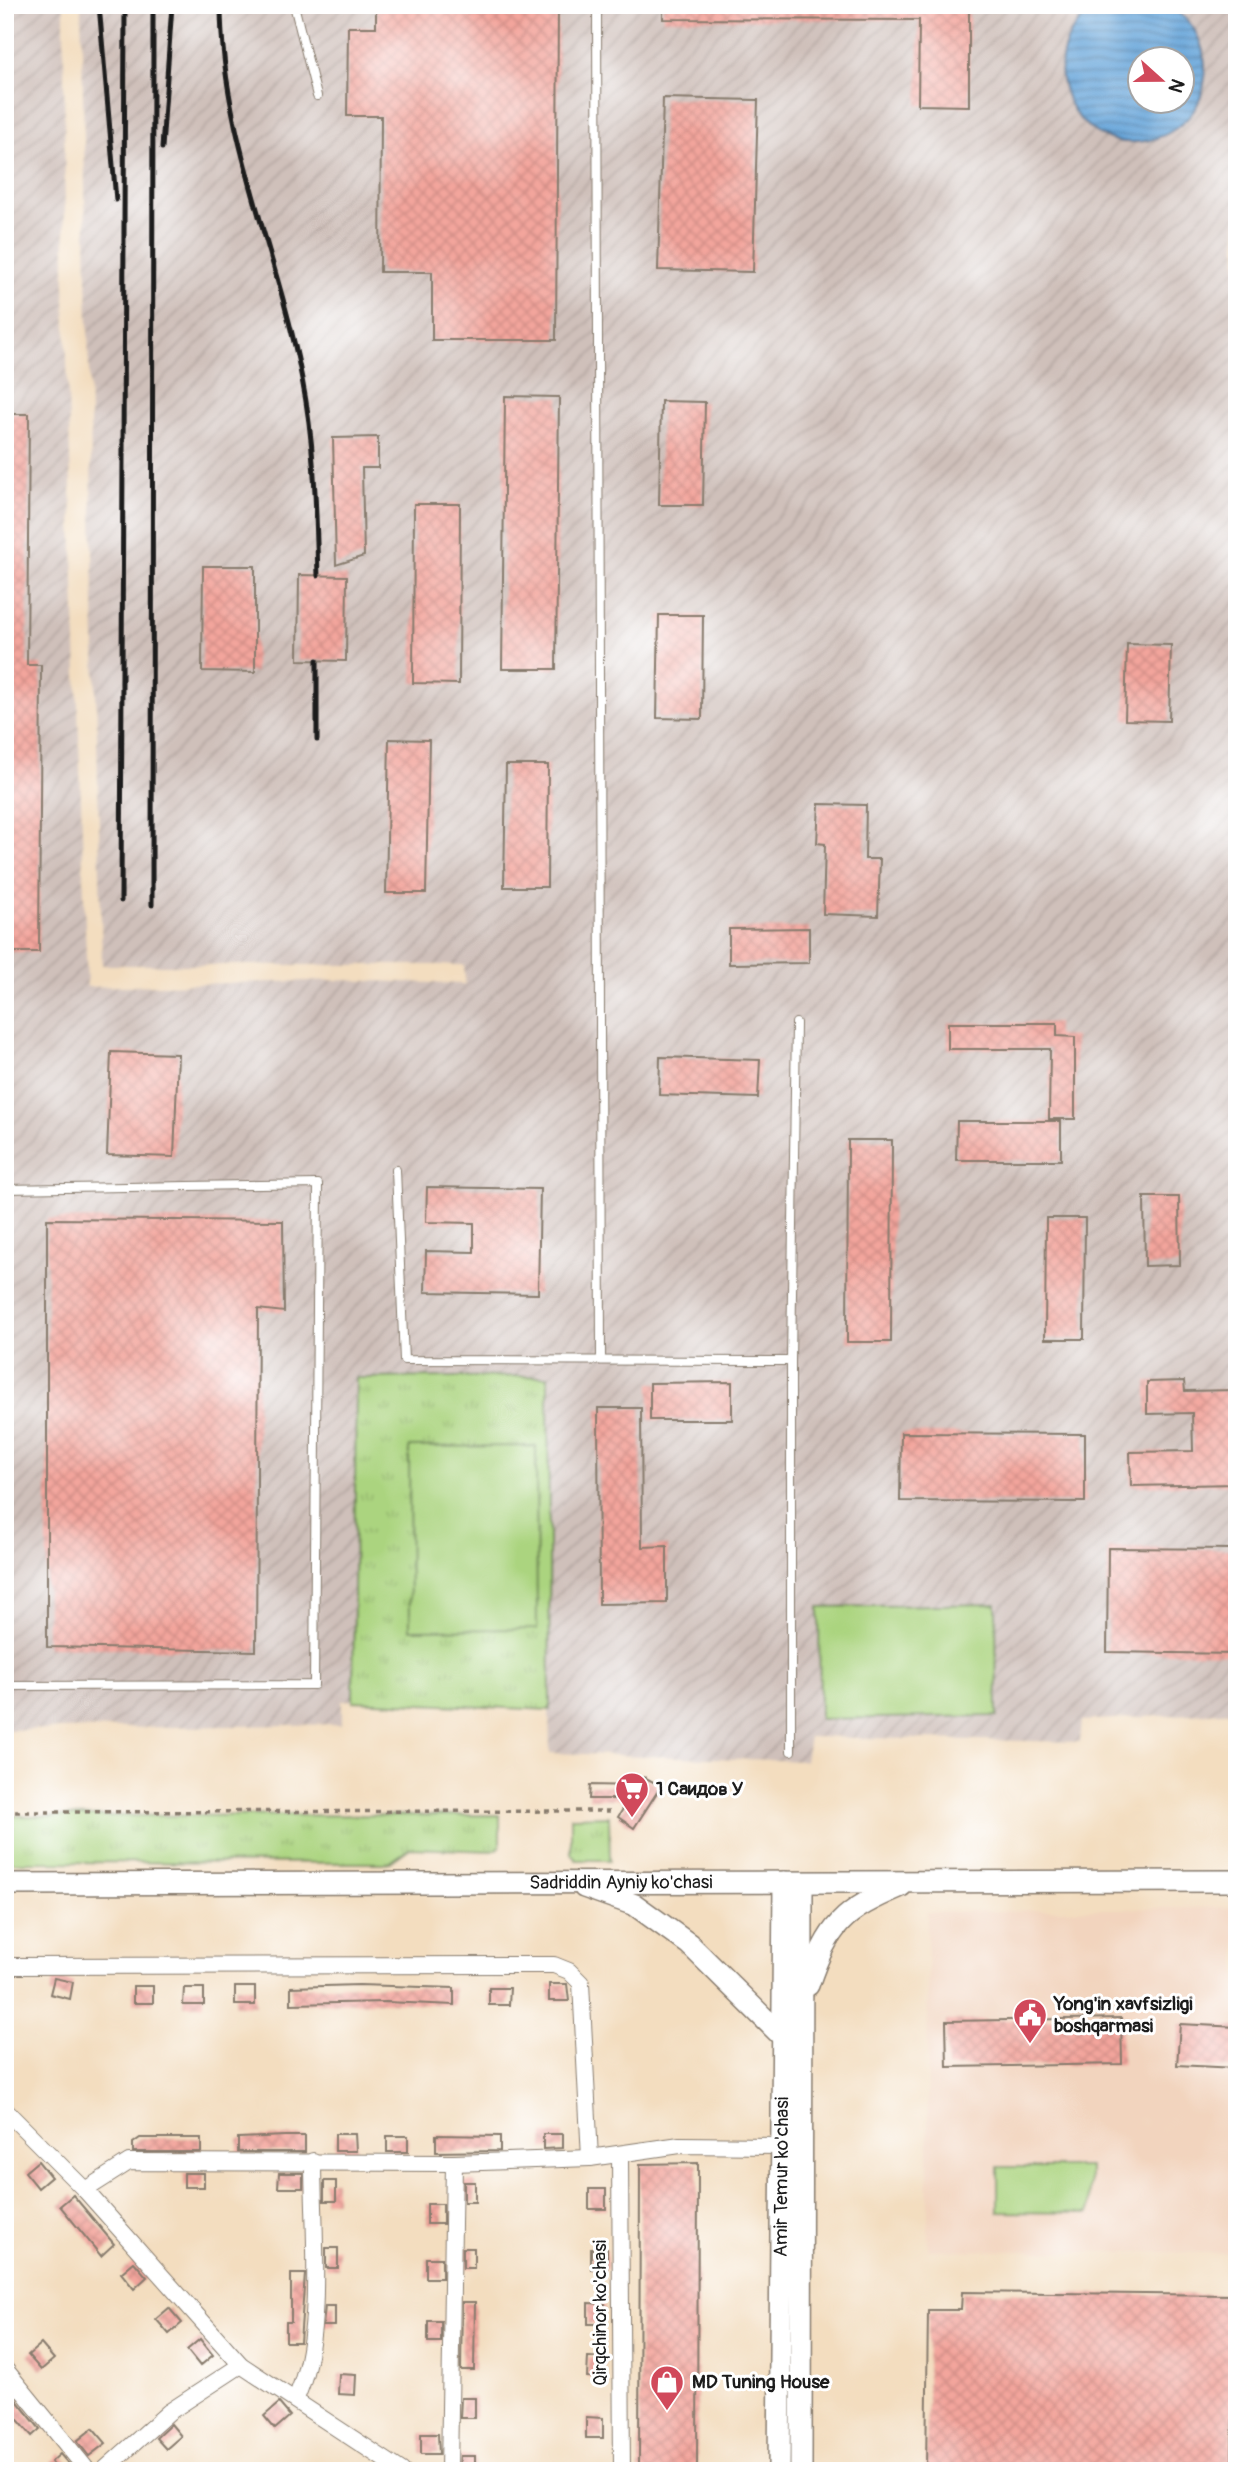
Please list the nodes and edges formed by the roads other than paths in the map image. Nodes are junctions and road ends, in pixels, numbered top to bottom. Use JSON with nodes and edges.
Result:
{"nodes":[{"id":1,"x":294,"y":5,"type":"edge"},
{"id":2,"x":597,"y":5,"type":"edge"},
{"id":3,"x":317,"y":96,"type":"dead end"},
{"id":4,"x":796,"y":1023,"type":"dead end"},
{"id":5,"x":396,"y":1170,"type":"dead end"},
{"id":6,"x":5,"y":1189,"type":"edge"},
{"id":7,"x":601,"y":1360,"type":"junction"},
{"id":8,"x":791,"y":1361,"type":"junction"},
{"id":9,"x":5,"y":1686,"type":"edge"},
{"id":10,"x":791,"y":1751,"type":"dead end"},
{"id":11,"x":1237,"y":1881,"type":"edge"},
{"id":12,"x":793,"y":1882,"type":"junction"},
{"id":13,"x":908,"y":1882,"type":"junction"},
{"id":14,"x":572,"y":1883,"type":"junction"},
{"id":15,"x":5,"y":1884,"type":"edge"},
{"id":16,"x":5,"y":1966,"type":"edge"},
{"id":17,"x":803,"y":2000,"type":"junction"},
{"id":18,"x":782,"y":2035,"type":"junction"},
{"id":19,"x":5,"y":2110,"type":"edge"},
{"id":20,"x":781,"y":2146,"type":"junction"},
{"id":21,"x":620,"y":2154,"type":"junction"},
{"id":22,"x":590,"y":2158,"type":"junction"},
{"id":23,"x":313,"y":2161,"type":"junction"},
{"id":24,"x":454,"y":2162,"type":"junction"},
{"id":25,"x":85,"y":2190,"type":"junction"},
{"id":26,"x":241,"y":2365,"type":"junction"},
{"id":27,"x":5,"y":2368,"type":"edge"},
{"id":28,"x":295,"y":2400,"type":"junction"},
{"id":29,"x":88,"y":2471,"type":"edge"},
{"id":30,"x":103,"y":2471,"type":"edge"},
{"id":31,"x":402,"y":2471,"type":"edge"},
{"id":32,"x":449,"y":2471,"type":"edge"},
{"id":33,"x":622,"y":2471,"type":"edge"},
{"id":34,"x":779,"y":2471,"type":"edge"},
{"id":35,"x":801,"y":2471,"type":"edge"}],
"edges":[{"from":1,"to":3,"type":"lane"},
{"from":2,"to":7,"type":"lane"},
{"from":4,"to":8,"type":"lane"},
{"from":5,"to":7,"type":"lane"},
{"from":6,"to":9,"type":"lane"},
{"from":7,"to":8,"type":"lane"},
{"from":8,"to":10,"type":"lane"},
{"from":11,"to":13,"type":"street","name":"Sadriddin Ayniy ko'chasi"},
{"from":12,"to":13,"type":"street","name":"Sadriddin Ayniy ko'chasi"},
{"from":12,"to":14,"type":"street","name":"Sadriddin Ayniy ko'chasi"},
{"from":12,"to":17,"type":"street","name":"Amir Temur ko'chasi"},
{"from":12,"to":18,"type":"street","name":"Amir Temur ko'chasi"},
{"from":13,"to":17,"type":"street"},
{"from":14,"to":15,"type":"street","name":"Sadriddin Ayniy ko'chasi"},
{"from":14,"to":18,"type":"street"},
{"from":16,"to":22,"type":"street"},
{"from":17,"to":35,"type":"street","name":"Amir Temur ko'chasi"},
{"from":18,"to":20,"type":"street","name":"Amir Temur ko'chasi"},
{"from":19,"to":25,"type":"street"},
{"from":20,"to":21,"type":"street"},
{"from":20,"to":34,"type":"street","name":"Amir Temur ko'chasi"},
{"from":21,"to":22,"type":"street"},
{"from":21,"to":33,"type":"street","name":"Qirqchinor ko'chasi"},
{"from":22,"to":24,"type":"street"},
{"from":23,"to":24,"type":"street"},
{"from":23,"to":25,"type":"street"},
{"from":23,"to":28,"type":"street"},
{"from":24,"to":32,"type":"street"},
{"from":25,"to":26,"type":"street"},
{"from":26,"to":28,"type":"street"},
{"from":26,"to":30,"type":"street"},
{"from":27,"to":29,"type":"street"},
{"from":28,"to":31,"type":"street"}]}
